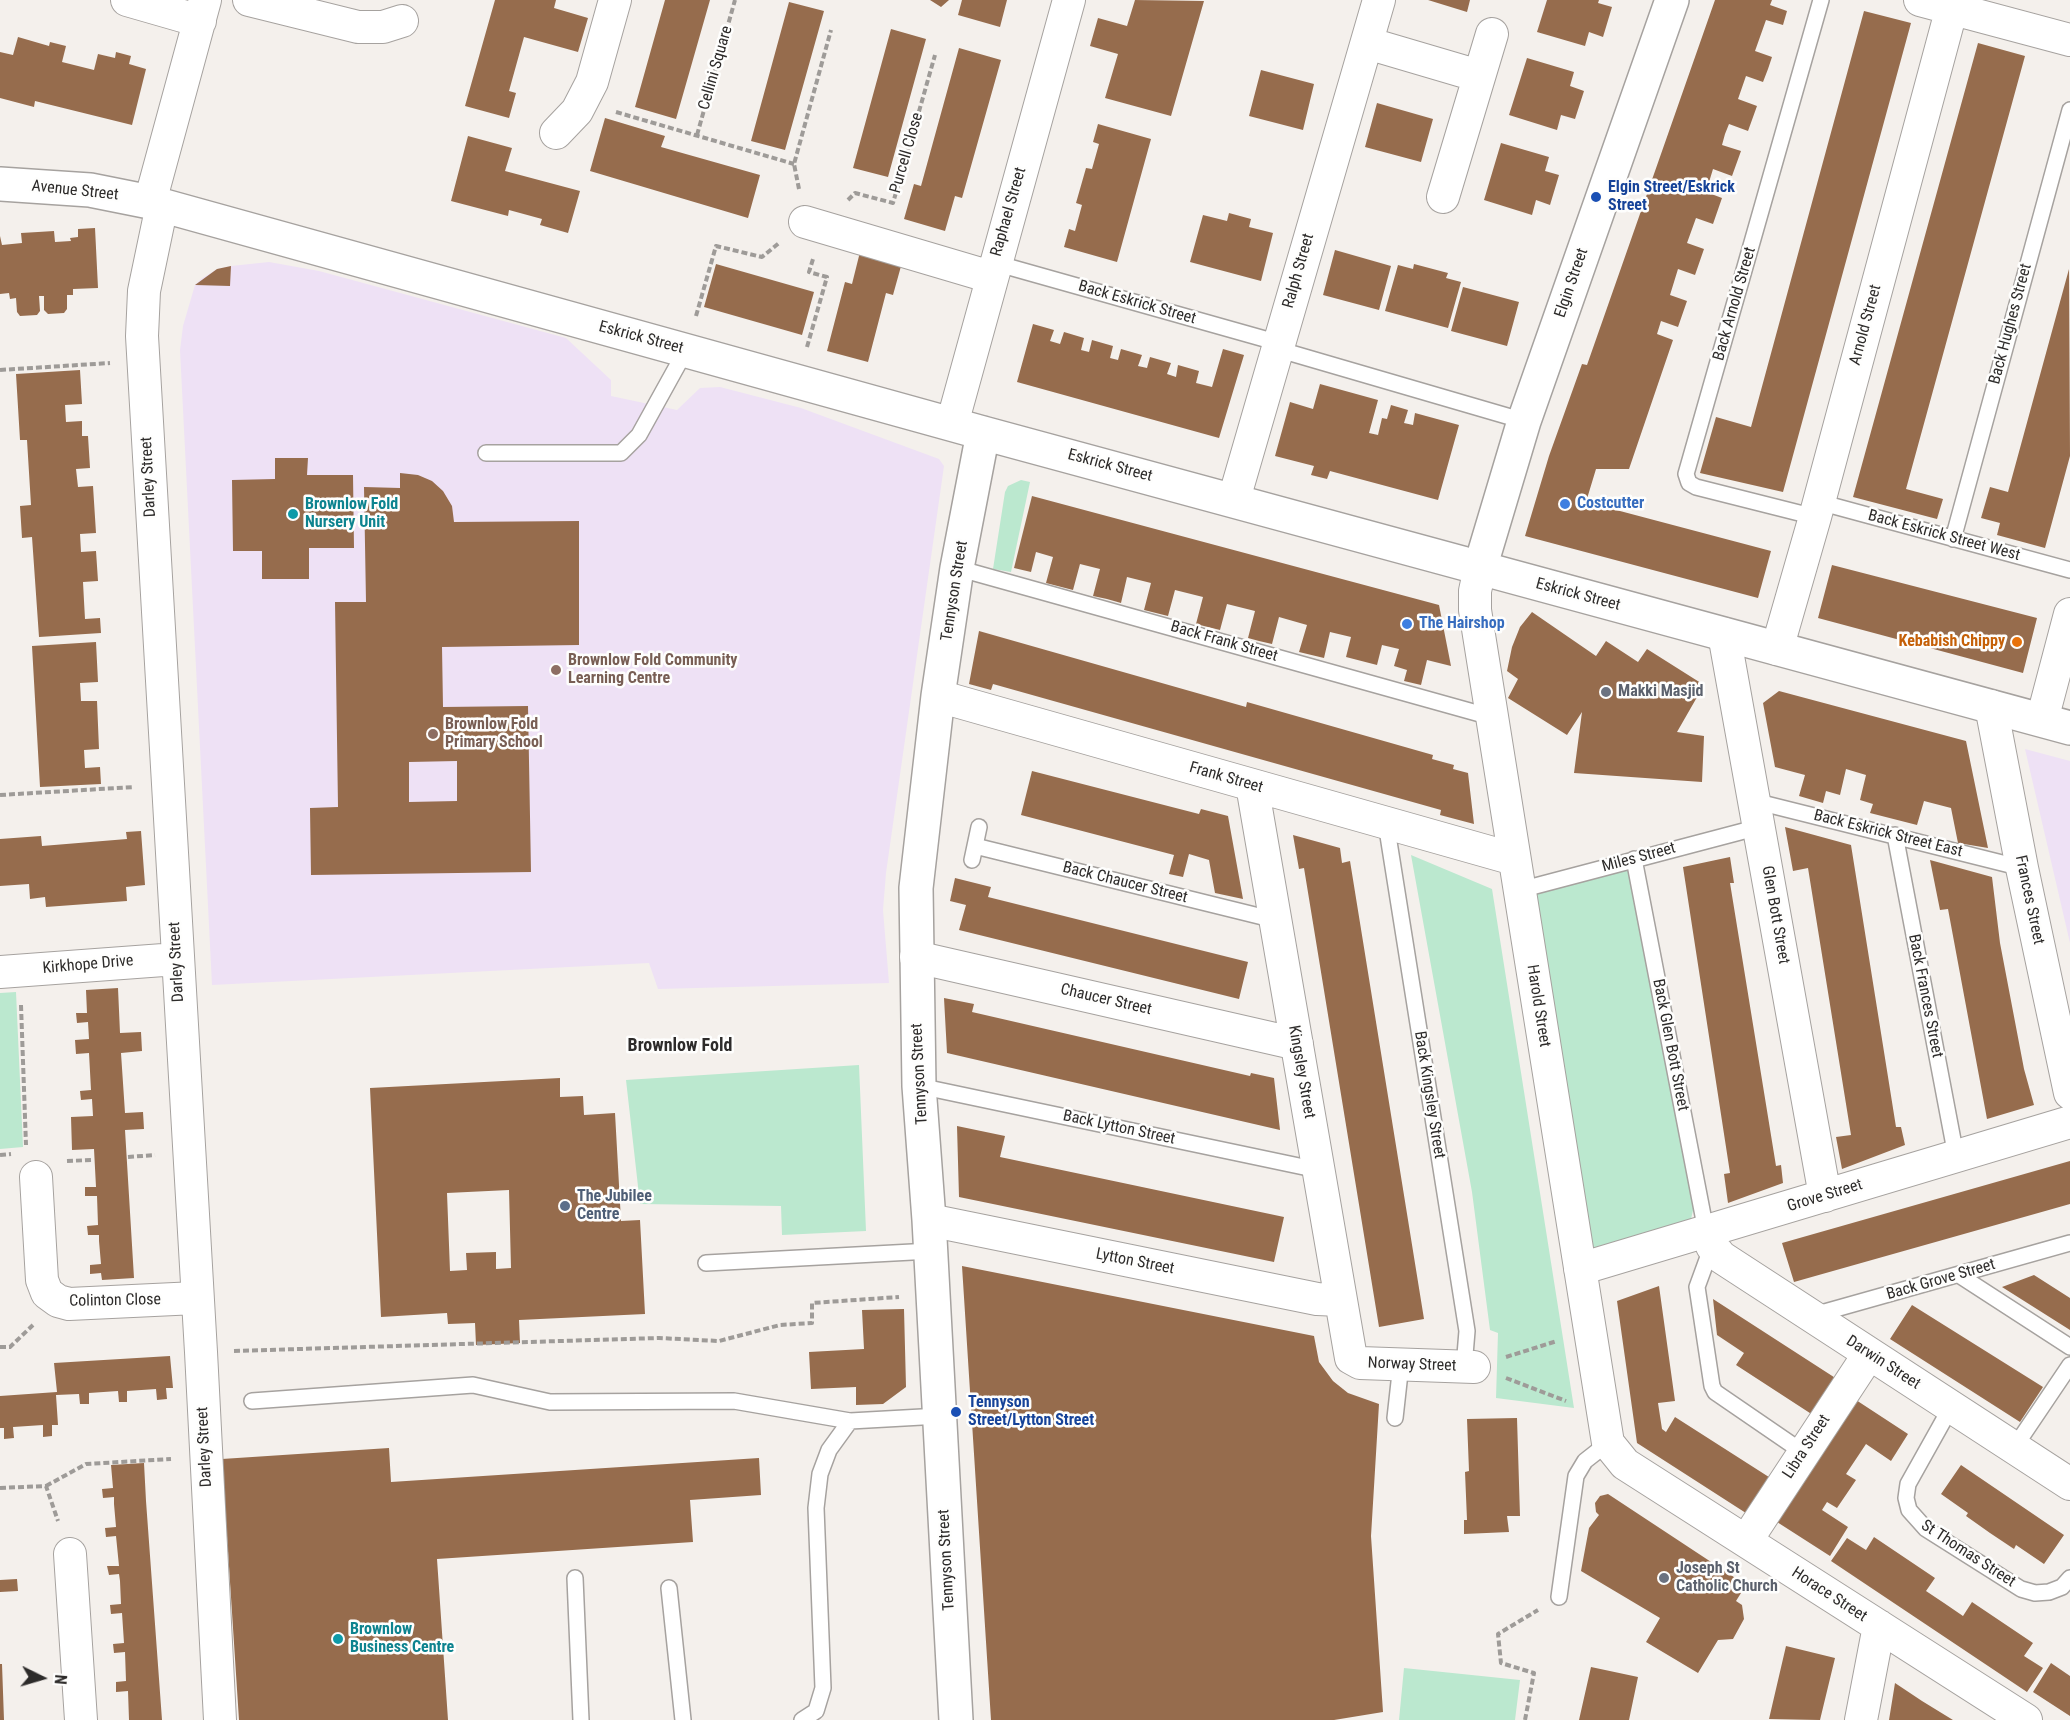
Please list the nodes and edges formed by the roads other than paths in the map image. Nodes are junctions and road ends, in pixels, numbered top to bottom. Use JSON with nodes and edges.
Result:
{"nodes":[{"id":1,"x":128,"y":0,"type":"edge"},
{"id":2,"x":249,"y":0,"type":"edge"},
{"id":3,"x":615,"y":0,"type":"edge"},
{"id":4,"x":1069,"y":0,"type":"edge"},
{"id":5,"x":1379,"y":0,"type":"edge"},
{"id":6,"x":1672,"y":0,"type":"edge"},
{"id":7,"x":1821,"y":0,"type":"edge"},
{"id":8,"x":1920,"y":0,"type":"edge"},
{"id":9,"x":1952,"y":4,"type":"edge"},
{"id":10,"x":203,"y":10,"type":"edge"},
{"id":11,"x":402,"y":21,"type":"dead end"},
{"id":12,"x":1492,"y":33,"type":"dead end"},
{"id":13,"x":2070,"y":40,"type":"edge"},
{"id":14,"x":1367,"y":43,"type":"junction"},
{"id":15,"x":1479,"y":76,"type":"junction"},
{"id":16,"x":2070,"y":110,"type":"edge"},
{"id":17,"x":556,"y":133,"type":"dead end"},
{"id":18,"x":0,"y":184,"type":"edge"},
{"id":19,"x":1443,"y":197,"type":"dead end"},
{"id":20,"x":156,"y":204,"type":"junction"},
{"id":21,"x":814,"y":224,"type":"road end"},
{"id":22,"x":993,"y":270,"type":"junction"},
{"id":23,"x":1278,"y":346,"type":"junction"},
{"id":24,"x":686,"y":350,"type":"junction"},
{"id":25,"x":1524,"y":421,"type":"junction"},
{"id":26,"x":968,"y":429,"type":"junction"},
{"id":27,"x":486,"y":453,"type":"dead end"},
{"id":28,"x":1233,"y":499,"type":"junction"},
{"id":29,"x":1817,"y":509,"type":"junction"},
{"id":30,"x":1953,"y":538,"type":"junction"},
{"id":31,"x":957,"y":568,"type":"junction"},
{"id":32,"x":1480,"y":568,"type":"junction"},
{"id":33,"x":2070,"y":570,"type":"edge"},
{"id":34,"x":2070,"y":614,"type":"edge"},
{"id":35,"x":1724,"y":634,"type":"junction"},
{"id":36,"x":1777,"y":649,"type":"junction"},
{"id":37,"x":938,"y":696,"type":"junction"},
{"id":38,"x":1991,"y":706,"type":"junction"},
{"id":39,"x":1491,"y":717,"type":"junction"},
{"id":40,"x":2056,"y":724,"type":"edge"},
{"id":41,"x":1252,"y":785,"type":"junction"},
{"id":42,"x":1756,"y":814,"type":"junction"},
{"id":43,"x":1386,"y":823,"type":"junction"},
{"id":44,"x":979,"y":827,"type":"dead end"},
{"id":45,"x":1895,"y":836,"type":"junction"},
{"id":46,"x":1514,"y":859,"type":"junction"},
{"id":47,"x":1634,"y":859,"type":"junction"},
{"id":48,"x":2022,"y":868,"type":"junction"},
{"id":49,"x":1520,"y":890,"type":"junction"},
{"id":50,"x":1275,"y":920,"type":"junction"},
{"id":51,"x":916,"y":957,"type":"junction"},
{"id":52,"x":177,"y":958,"type":"junction"},
{"id":53,"x":10,"y":971,"type":"edge"},
{"id":54,"x":1296,"y":1044,"type":"junction"},
{"id":55,"x":919,"y":1086,"type":"junction"},
{"id":56,"x":2070,"y":1093,"type":"edge"},
{"id":57,"x":2070,"y":1122,"type":"edge"},
{"id":58,"x":1956,"y":1156,"type":"junction"},
{"id":59,"x":1318,"y":1170,"type":"junction"},
{"id":60,"x":36,"y":1177,"type":"road end"},
{"id":61,"x":1825,"y":1196,"type":"junction"},
{"id":62,"x":930,"y":1236,"type":"junction"},
{"id":63,"x":1709,"y":1239,"type":"junction"},
{"id":64,"x":2070,"y":1243,"type":"edge"},
{"id":65,"x":706,"y":1263,"type":"dead end"},
{"id":66,"x":1580,"y":1269,"type":"junction"},
{"id":67,"x":1959,"y":1275,"type":"junction"},
{"id":68,"x":196,"y":1298,"type":"junction"},
{"id":69,"x":1340,"y":1300,"type":"junction"},
{"id":70,"x":1811,"y":1316,"type":"junction"},
{"id":71,"x":2070,"y":1347,"type":"edge"},
{"id":72,"x":1869,"y":1354,"type":"junction"},
{"id":73,"x":1351,"y":1358,"type":"joint"},
{"id":74,"x":1401,"y":1364,"type":"junction"},
{"id":75,"x":2070,"y":1365,"type":"edge"},
{"id":76,"x":1469,"y":1367,"type":"joint"},
{"id":77,"x":252,"y":1401,"type":"dead end"},
{"id":78,"x":1951,"y":1407,"type":"junction"},
{"id":79,"x":940,"y":1416,"type":"junction"},
{"id":80,"x":1395,"y":1418,"type":"dead end"},
{"id":81,"x":850,"y":1421,"type":"junction"},
{"id":82,"x":1606,"y":1429,"type":"junction"},
{"id":83,"x":2014,"y":1448,"type":"junction"},
{"id":84,"x":1804,"y":1453,"type":"junction"},
{"id":85,"x":2070,"y":1484,"type":"edge"},
{"id":86,"x":1746,"y":1541,"type":"junction"},
{"id":87,"x":70,"y":1554,"type":"road end"},
{"id":88,"x":575,"y":1578,"type":"dead end"},
{"id":89,"x":2070,"y":1578,"type":"edge"},
{"id":90,"x":669,"y":1588,"type":"dead end"},
{"id":91,"x":1558,"y":1597,"type":"road end"},
{"id":92,"x":1879,"y":1626,"type":"junction"},
{"id":93,"x":81,"y":1720,"type":"edge"},
{"id":94,"x":219,"y":1720,"type":"edge"},
{"id":95,"x":581,"y":1720,"type":"edge"},
{"id":96,"x":683,"y":1720,"type":"edge"},
{"id":97,"x":802,"y":1720,"type":"edge"},
{"id":98,"x":956,"y":1720,"type":"edge"},
{"id":99,"x":1861,"y":1720,"type":"edge"},
{"id":100,"x":2026,"y":1720,"type":"edge"}],
"edges":[{"from":1,"to":10,"type":"street"},
{"from":2,"to":11,"type":"street"},
{"from":3,"to":17,"type":"street"},
{"from":4,"to":22,"type":"street","name":"Raphael Street"},
{"from":5,"to":14,"type":"street","name":"Ralph Street"},
{"from":6,"to":25,"type":"street","name":"Elgin Street"},
{"from":7,"to":29,"type":"lane","name":"Back Arnold Street"},
{"from":8,"to":9,"type":"street"},
{"from":9,"to":13,"type":"street"},
{"from":9,"to":29,"type":"street","name":"Arnold Street"},
{"from":10,"to":20,"type":"street","name":"Darley Street"},
{"from":12,"to":15,"type":"street"},
{"from":14,"to":15,"type":"street"},
{"from":14,"to":23,"type":"street","name":"Ralph Street"},
{"from":15,"to":19,"type":"street"},
{"from":16,"to":30,"type":"lane","name":"Back Hughes Street"},
{"from":18,"to":20,"type":"street","name":"Avenue Street"},
{"from":20,"to":24,"type":"street","name":"Eskrick Street"},
{"from":20,"to":52,"type":"street","name":"Darley Street"},
{"from":21,"to":22,"type":"street"},
{"from":22,"to":23,"type":"lane","name":"Back Eskrick Street"},
{"from":22,"to":26,"type":"street","name":"Raphael Street"},
{"from":23,"to":25,"type":"lane","name":"Back Eskrick Street"},
{"from":23,"to":28,"type":"street","name":"Ralph Street"},
{"from":24,"to":26,"type":"street","name":"Eskrick Street"},
{"from":24,"to":27,"type":"lane"},
{"from":25,"to":32,"type":"street","name":"Elgin Street"},
{"from":26,"to":28,"type":"street","name":"Eskrick Street"},
{"from":26,"to":31,"type":"street","name":"Tennyson Street"},
{"from":28,"to":32,"type":"street","name":"Eskrick Street"},
{"from":29,"to":30,"type":"lane","name":"Back Eskrick Street West"},
{"from":29,"to":36,"type":"street","name":"Arnold Street"},
{"from":30,"to":33,"type":"lane","name":"Back Eskrick Street West"},
{"from":31,"to":37,"type":"street","name":"Tennyson Street"},
{"from":31,"to":39,"type":"lane","name":"Back Frank Street"},
{"from":32,"to":35,"type":"street","name":"Eskrick Street"},
{"from":32,"to":39,"type":"street","name":"Harold Street"},
{"from":34,"to":40,"type":"street"},
{"from":35,"to":36,"type":"street","name":"Eskrick Street"},
{"from":35,"to":42,"type":"street","name":"Glen Bott Street"},
{"from":36,"to":38,"type":"street","name":"Eskrick Street"},
{"from":37,"to":41,"type":"street","name":"Frank Street"},
{"from":37,"to":51,"type":"street","name":"Tennyson Street"},
{"from":38,"to":40,"type":"street","name":"Eskrick Street"},
{"from":38,"to":48,"type":"street","name":"Frances Street"},
{"from":39,"to":46,"type":"street","name":"Harold Street"},
{"from":41,"to":43,"type":"street","name":"Frank Street"},
{"from":41,"to":50,"type":"street","name":"Kingsley Street"},
{"from":42,"to":45,"type":"lane","name":"Back Eskrick Street East"},
{"from":42,"to":47,"type":"lane","name":"Miles Street"},
{"from":42,"to":61,"type":"street","name":"Glen Bott Street"},
{"from":43,"to":46,"type":"street","name":"Frank Street"},
{"from":43,"to":76,"type":"lane","name":"Back Kingsley Street"},
{"from":44,"to":50,"type":"lane","name":"Back Chaucer Street"},
{"from":45,"to":48,"type":"lane","name":"Back Eskrick Street East"},
{"from":45,"to":58,"type":"lane","name":"Back Frances Street"},
{"from":46,"to":49,"type":"street","name":"Harold Street"},
{"from":47,"to":49,"type":"lane","name":"Miles Street"},
{"from":47,"to":63,"type":"lane","name":"Back Glen Bott Street"},
{"from":48,"to":56,"type":"street","name":"Frances Street"},
{"from":49,"to":66,"type":"street","name":"Harold Street"},
{"from":50,"to":54,"type":"street","name":"Kingsley Street"},
{"from":51,"to":54,"type":"street","name":"Chaucer Street"},
{"from":51,"to":55,"type":"street","name":"Tennyson Street"},
{"from":52,"to":53,"type":"street","name":"Kirkhope Drive"},
{"from":52,"to":68,"type":"street","name":"Darley Street"},
{"from":54,"to":59,"type":"street","name":"Kingsley Street"},
{"from":55,"to":59,"type":"lane","name":"Back Lytton Street"},
{"from":55,"to":62,"type":"street","name":"Tennyson Street"},
{"from":57,"to":58,"type":"street","name":"Grove Street"},
{"from":58,"to":61,"type":"street","name":"Grove Street"},
{"from":59,"to":69,"type":"street","name":"Kingsley Street"},
{"from":60,"to":68,"type":"street","name":"Colinton Close"},
{"from":61,"to":63,"type":"street","name":"Grove Street"},
{"from":62,"to":65,"type":"lane"},
{"from":62,"to":69,"type":"street","name":"Lytton Street"},
{"from":62,"to":79,"type":"street","name":"Tennyson Street"},
{"from":63,"to":66,"type":"street","name":"Grove Street"},
{"from":63,"to":70,"type":"street","name":"Darwin Street"},
{"from":63,"to":84,"type":"lane"},
{"from":64,"to":67,"type":"lane","name":"Back Grove Street"},
{"from":66,"to":82,"type":"street","name":"Harold Street"},
{"from":67,"to":70,"type":"lane","name":"Back Grove Street"},
{"from":67,"to":71,"type":"lane"},
{"from":68,"to":94,"type":"street","name":"Darley Street"},
{"from":69,"to":73,"type":"street","name":"Kingsley Street"},
{"from":70,"to":72,"type":"street","name":"Darwin Street"},
{"from":72,"to":78,"type":"street","name":"Darwin Street"},
{"from":72,"to":84,"type":"street","name":"Libra Street"},
{"from":73,"to":74,"type":"street","name":"Norway Street"},
{"from":74,"to":76,"type":"street","name":"Norway Street"},
{"from":74,"to":80,"type":"lane"},
{"from":75,"to":83,"type":"lane"},
{"from":77,"to":81,"type":"lane"},
{"from":78,"to":83,"type":"street","name":"Darwin Street"},
{"from":78,"to":89,"type":"lane","name":"St Thomas Street"},
{"from":79,"to":81,"type":"lane"},
{"from":79,"to":98,"type":"street","name":"Tennyson Street"},
{"from":81,"to":97,"type":"lane"},
{"from":82,"to":86,"type":"street","name":"Horace Street"},
{"from":82,"to":91,"type":"lane"},
{"from":83,"to":85,"type":"street","name":"Darwin Street"},
{"from":84,"to":86,"type":"street","name":"Libra Street"},
{"from":86,"to":92,"type":"street","name":"Horace Street"},
{"from":87,"to":93,"type":"street"},
{"from":88,"to":95,"type":"lane"},
{"from":90,"to":96,"type":"lane"},
{"from":92,"to":99,"type":"street"},
{"from":92,"to":100,"type":"street","name":"Horace Street"}]}
